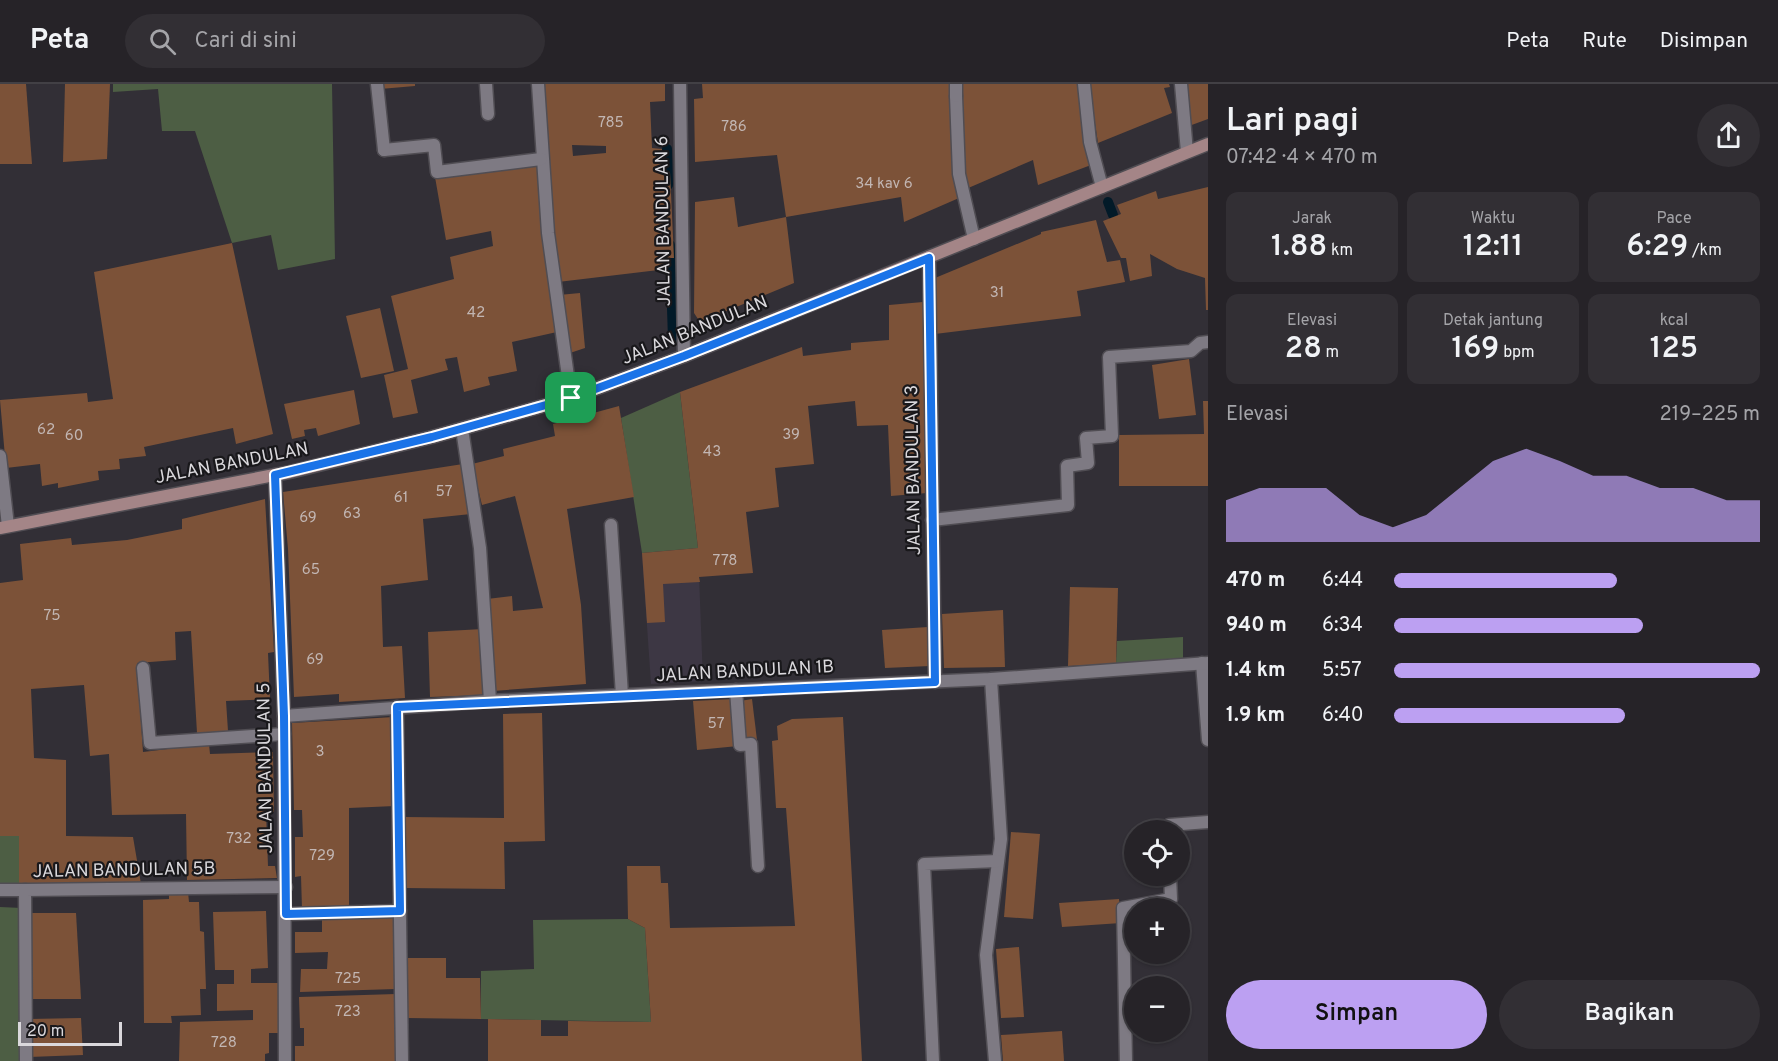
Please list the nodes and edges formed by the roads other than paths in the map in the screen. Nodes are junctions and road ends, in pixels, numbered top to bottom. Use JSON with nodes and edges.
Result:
{"nodes":[{"id":1,"x":376,"y":84,"type":"edge"},
{"id":2,"x":486,"y":84,"type":"edge"},
{"id":3,"x":538,"y":84,"type":"edge"},
{"id":4,"x":680,"y":84,"type":"edge"},
{"id":5,"x":1084,"y":84,"type":"edge"},
{"id":6,"x":1180,"y":84,"type":"edge"},
{"id":7,"x":956,"y":90,"type":"edge"},
{"id":8,"x":488,"y":114,"type":"dead end"},
{"id":9,"x":1208,"y":144,"type":"edge"},
{"id":10,"x":1187,"y":152,"type":"junction"},
{"id":11,"x":541,"y":159,"type":"junction"},
{"id":12,"x":1102,"y":187,"type":"junction"},
{"id":13,"x":974,"y":238,"type":"junction"},
{"id":14,"x":929,"y":258,"type":"junction"},
{"id":15,"x":1208,"y":342,"type":"edge"},
{"id":16,"x":684,"y":356,"type":"junction"},
{"id":17,"x":571,"y":398,"type":"junction"},
{"id":18,"x":462,"y":429,"type":"junction"},
{"id":19,"x":0,"y":456,"type":"edge"},
{"id":20,"x":275,"y":475,"type":"junction"},
{"id":21,"x":932,"y":520,"type":"junction"},
{"id":22,"x":611,"y":525,"type":"dead end"},
{"id":23,"x":4,"y":527,"type":"edge"},
{"id":24,"x":1205,"y":663,"type":"edge"},
{"id":25,"x":143,"y":668,"type":"dead end"},
{"id":26,"x":991,"y":679,"type":"junction"},
{"id":27,"x":935,"y":682,"type":"junction"},
{"id":28,"x":736,"y":690,"type":"junction"},
{"id":29,"x":622,"y":695,"type":"junction"},
{"id":30,"x":490,"y":701,"type":"junction"},
{"id":31,"x":397,"y":707,"type":"junction"},
{"id":32,"x":284,"y":716,"type":"junction"},
{"id":33,"x":284,"y":734,"type":"junction"},
{"id":34,"x":1208,"y":740,"type":"edge"},
{"id":35,"x":1208,"y":822,"type":"edge"},
{"id":36,"x":1190,"y":823,"type":"edge"},
{"id":37,"x":998,"y":861,"type":"junction"},
{"id":38,"x":759,"y":866,"type":"dead end"},
{"id":39,"x":1170,"y":886,"type":"edge"},
{"id":40,"x":286,"y":887,"type":"junction"},
{"id":41,"x":0,"y":890,"type":"edge"},
{"id":42,"x":25,"y":890,"type":"junction"},
{"id":43,"x":400,"y":911,"type":"junction"},
{"id":44,"x":286,"y":914,"type":"junction"},
{"id":45,"x":26,"y":1061,"type":"edge"},
{"id":46,"x":285,"y":1061,"type":"edge"},
{"id":47,"x":402,"y":1061,"type":"edge"},
{"id":48,"x":933,"y":1061,"type":"edge"},
{"id":49,"x":995,"y":1061,"type":"edge"},
{"id":50,"x":1126,"y":1061,"type":"edge"}],
"edges":[{"from":1,"to":11,"type":"street"},
{"from":2,"to":8,"type":"street"},
{"from":3,"to":11,"type":"street"},
{"from":4,"to":16,"type":"street","name":"JALAN BANDULAN 6"},
{"from":5,"to":12,"type":"street"},
{"from":6,"to":10,"type":"street"},
{"from":7,"to":13,"type":"street"},
{"from":9,"to":10,"type":"main road","name":"JALAN BANDULAN"},
{"from":10,"to":12,"type":"main road","name":"JALAN BANDULAN"},
{"from":11,"to":17,"type":"street"},
{"from":12,"to":13,"type":"main road","name":"JALAN BANDULAN"},
{"from":13,"to":14,"type":"main road","name":"JALAN BANDULAN"},
{"from":14,"to":16,"type":"main road","name":"JALAN BANDULAN"},
{"from":14,"to":21,"type":"street","name":"JALAN BANDULAN 3"},
{"from":15,"to":21,"type":"street"},
{"from":16,"to":17,"type":"main road","name":"JALAN BANDULAN"},
{"from":17,"to":18,"type":"main road","name":"JALAN BANDULAN"},
{"from":18,"to":20,"type":"main road","name":"JALAN BANDULAN"},
{"from":18,"to":30,"type":"street"},
{"from":19,"to":23,"type":"street"},
{"from":20,"to":23,"type":"main road","name":"JALAN BANDULAN"},
{"from":20,"to":32,"type":"street","name":"JALAN BANDULAN 5"},
{"from":21,"to":27,"type":"street","name":"JALAN BANDULAN 3"},
{"from":22,"to":29,"type":"street"},
{"from":24,"to":26,"type":"street","name":"JALAN BANDULAN 1B"},
{"from":24,"to":34,"type":"street"},
{"from":25,"to":33,"type":"street"},
{"from":26,"to":27,"type":"street","name":"JALAN BANDULAN 1B"},
{"from":26,"to":37,"type":"street"},
{"from":27,"to":28,"type":"street","name":"JALAN BANDULAN 1B"},
{"from":28,"to":29,"type":"street","name":"JALAN BANDULAN 1B"},
{"from":28,"to":38,"type":"street"},
{"from":29,"to":30,"type":"street","name":"JALAN BANDULAN 1B"},
{"from":30,"to":31,"type":"street","name":"JALAN BANDULAN 1B"},
{"from":31,"to":32,"type":"street","name":"JALAN BANDULAN 1B"},
{"from":31,"to":43,"type":"street"},
{"from":32,"to":33,"type":"street","name":"JALAN BANDULAN 5"},
{"from":33,"to":40,"type":"street","name":"JALAN BANDULAN 5"},
{"from":35,"to":36,"type":"street"},
{"from":37,"to":48,"type":"street"},
{"from":37,"to":49,"type":"street"},
{"from":39,"to":50,"type":"street"},
{"from":40,"to":42,"type":"street","name":"JALAN BANDULAN 5B"},
{"from":40,"to":44,"type":"street","name":"JALAN BANDULAN 5"},
{"from":41,"to":42,"type":"street"},
{"from":42,"to":45,"type":"street","name":"JALAN BANDULAN 5B"},
{"from":43,"to":44,"type":"street"},
{"from":43,"to":47,"type":"street"},
{"from":44,"to":46,"type":"street","name":"JALAN BANDULAN 5"}]}
